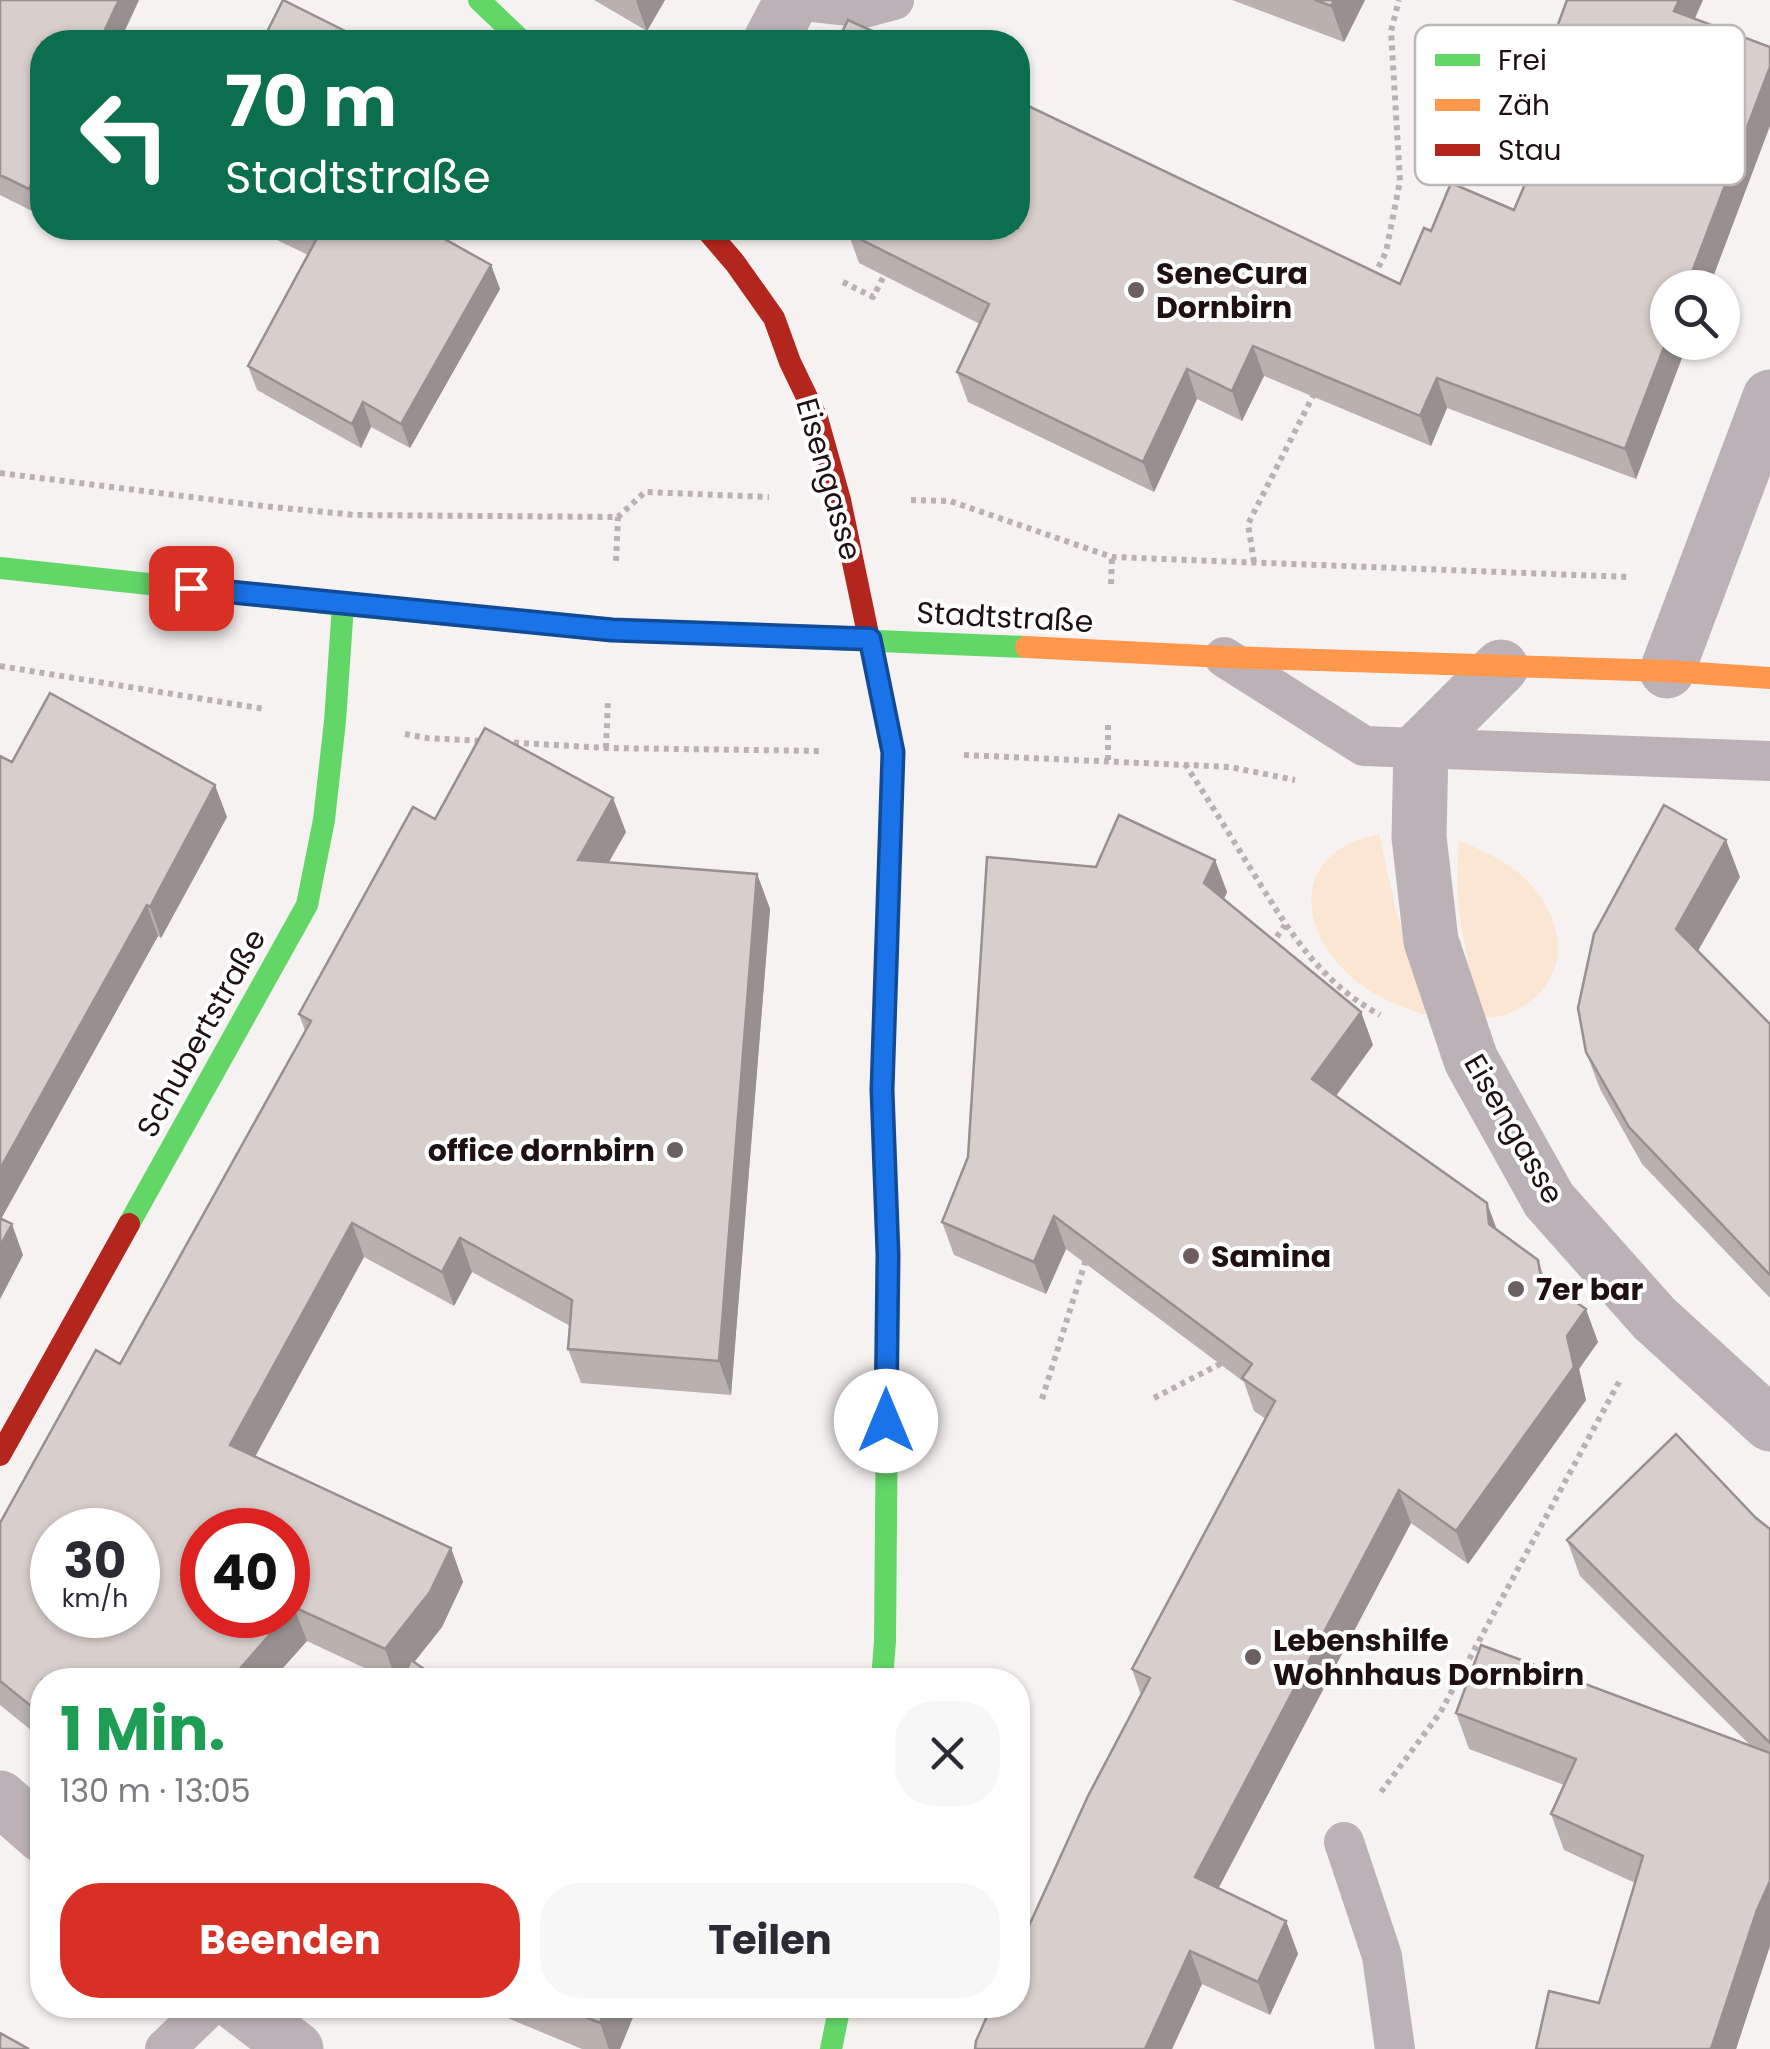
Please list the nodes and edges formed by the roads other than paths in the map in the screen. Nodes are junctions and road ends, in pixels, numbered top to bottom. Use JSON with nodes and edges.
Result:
{"nodes":[{"id":1,"x":479,"y":0,"type":"edge"},
{"id":2,"x":793,"y":0,"type":"edge"},
{"id":3,"x":894,"y":0,"type":"edge"},
{"id":4,"x":510,"y":30,"type":"edge"},
{"id":5,"x":777,"y":30,"type":"edge"},
{"id":6,"x":715,"y":240,"type":"edge"},
{"id":7,"x":1770,"y":396,"type":"edge"},
{"id":8,"x":0,"y":568,"type":"edge"},
{"id":9,"x":344,"y":605,"type":"junction"},
{"id":10,"x":870,"y":639,"type":"junction"},
{"id":11,"x":1224,"y":657,"type":"junction"},
{"id":12,"x":1501,"y":667,"type":"junction"},
{"id":13,"x":1667,"y":670,"type":"junction"},
{"id":14,"x":1770,"y":678,"type":"edge"},
{"id":15,"x":1421,"y":747,"type":"junction"},
{"id":16,"x":1770,"y":760,"type":"edge"},
{"id":17,"x":1770,"y":1424,"type":"edge"},
{"id":18,"x":0,"y":1455,"type":"edge"},
{"id":19,"x":883,"y":1668,"type":"edge"},
{"id":20,"x":0,"y":1798,"type":"edge"},
{"id":21,"x":30,"y":1825,"type":"edge"},
{"id":22,"x":1344,"y":1842,"type":"road end"},
{"id":23,"x":197,"y":2018,"type":"edge"},
{"id":24,"x":255,"y":2018,"type":"edge"},
{"id":25,"x":837,"y":2018,"type":"edge"},
{"id":26,"x":165,"y":2049,"type":"edge"},
{"id":27,"x":296,"y":2049,"type":"edge"},
{"id":28,"x":831,"y":2049,"type":"edge"},
{"id":29,"x":1395,"y":2049,"type":"edge"}],
"edges":[{"from":1,"to":4,"type":"main road"},
{"from":2,"to":3,"type":"lane"},
{"from":2,"to":5,"type":"street"},
{"from":6,"to":10,"type":"main road","name":"Eisengasse"},
{"from":7,"to":13,"type":"street"},
{"from":8,"to":9,"type":"main road","name":"Stadtstraße"},
{"from":9,"to":10,"type":"main road","name":"Stadtstraße"},
{"from":9,"to":18,"type":"main road","name":"Schubertstraße"},
{"from":10,"to":11,"type":"main road","name":"Stadtstraße"},
{"from":10,"to":19,"type":"main road","name":"Eisengasse"},
{"from":11,"to":12,"type":"main road","name":"Stadtstraße"},
{"from":11,"to":15,"type":"lane"},
{"from":12,"to":13,"type":"main road","name":"Stadtstraße"},
{"from":12,"to":15,"type":"street"},
{"from":13,"to":14,"type":"main road","name":"Stadtstraße"},
{"from":15,"to":16,"type":"lane"},
{"from":15,"to":17,"type":"street","name":"Eisengasse"},
{"from":20,"to":21,"type":"street"},
{"from":22,"to":29,"type":"lane"},
{"from":23,"to":26,"type":"lane"},
{"from":24,"to":27,"type":"street"},
{"from":25,"to":28,"type":"main road"}]}
